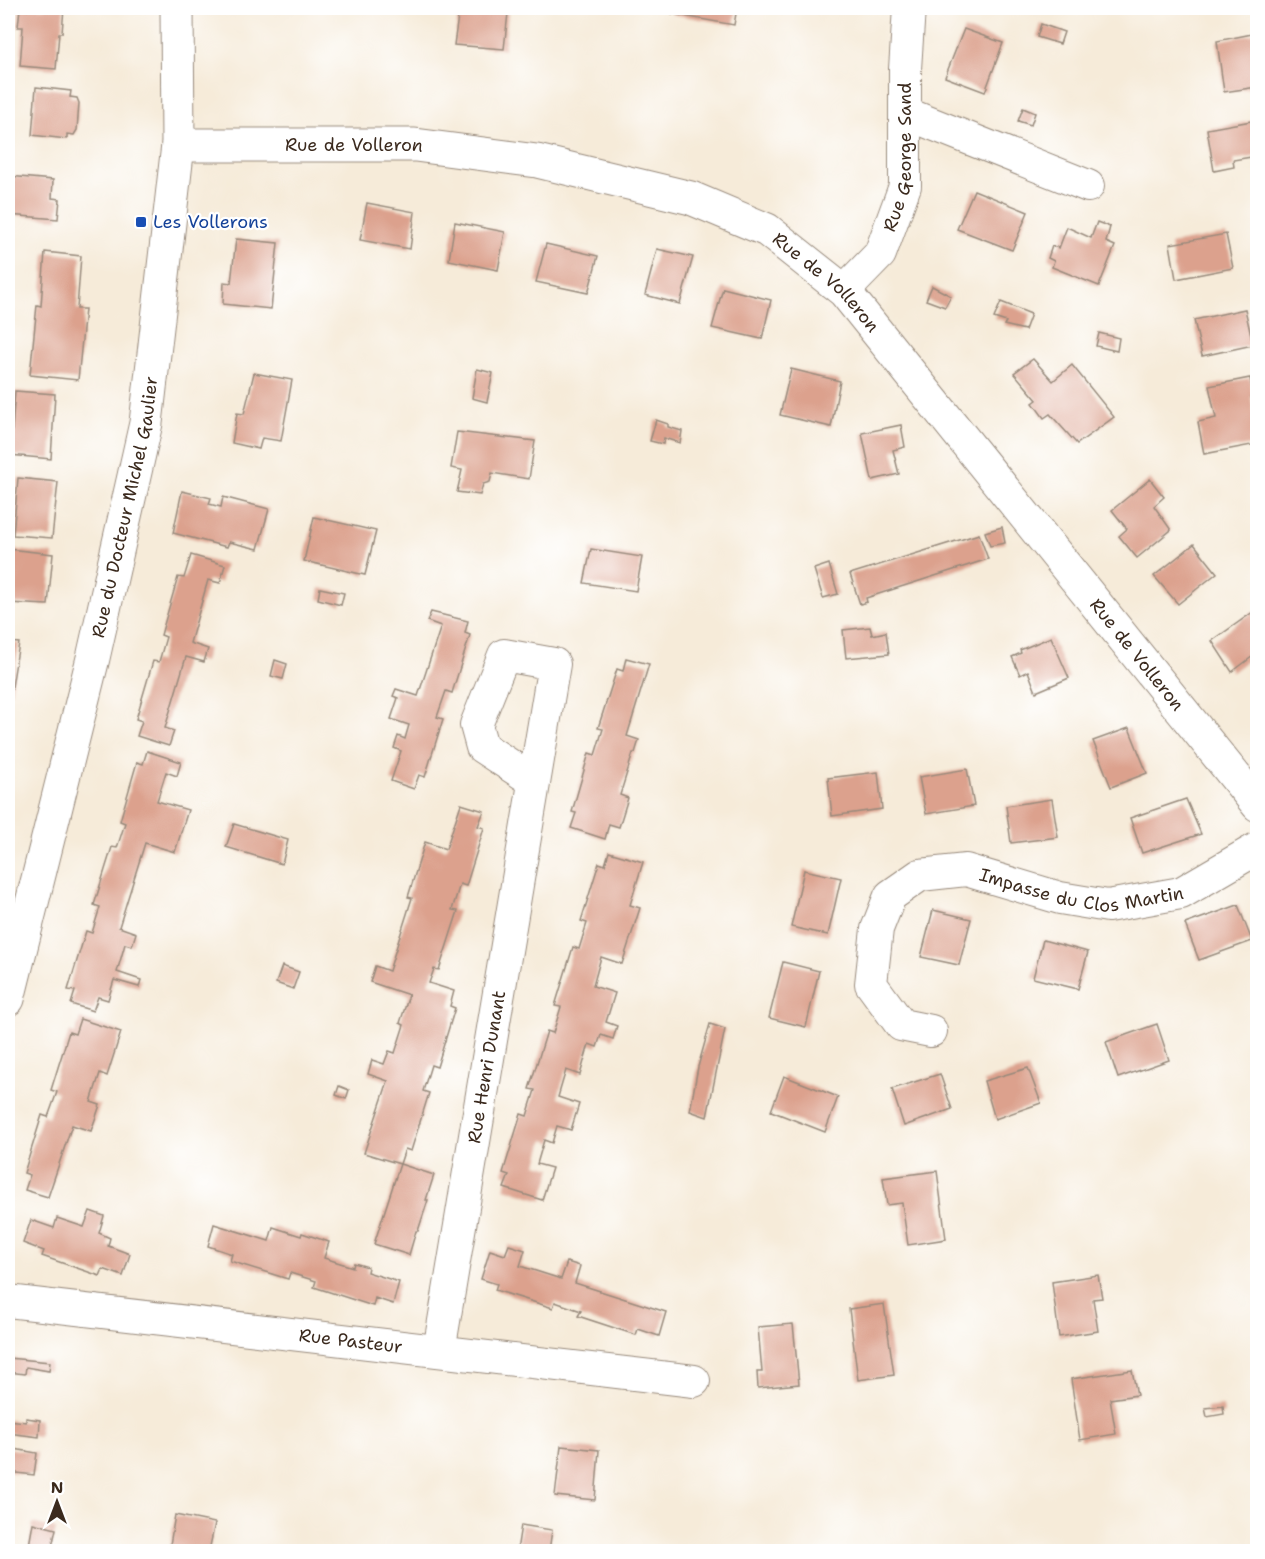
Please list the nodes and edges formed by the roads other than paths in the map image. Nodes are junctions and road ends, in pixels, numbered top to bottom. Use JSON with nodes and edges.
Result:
{"nodes":[{"id":1,"x":177,"y":8,"type":"edge"},
{"id":2,"x":909,"y":8,"type":"edge"},
{"id":3,"x":905,"y":113,"type":"junction"},
{"id":4,"x":178,"y":145,"type":"junction"},
{"id":5,"x":1088,"y":186,"type":"dead end"},
{"id":6,"x":844,"y":291,"type":"junction"},
{"id":7,"x":534,"y":781,"type":"dead end"},
{"id":8,"x":1257,"y":805,"type":"edge"},
{"id":9,"x":1257,"y":848,"type":"edge"},
{"id":10,"x":8,"y":999,"type":"edge"},
{"id":11,"x":931,"y":1031,"type":"dead end"},
{"id":12,"x":8,"y":1301,"type":"edge"},
{"id":13,"x":439,"y":1352,"type":"junction"},
{"id":14,"x":694,"y":1381,"type":"dead end"}],
"edges":[{"from":1,"to":4,"type":"street","name":"Rue du Docteur Michel Gaulier"},
{"from":2,"to":3,"type":"street","name":"Rue George Sand"},
{"from":3,"to":5,"type":"street"},
{"from":3,"to":6,"type":"street","name":"Rue George Sand"},
{"from":4,"to":6,"type":"street","name":"Rue de Volleron"},
{"from":4,"to":10,"type":"street","name":"Rue du Docteur Michel Gaulier"},
{"from":6,"to":8,"type":"street","name":"Rue de Volleron"},
{"from":7,"to":13,"type":"street","name":"Rue Henri Dunant"},
{"from":9,"to":11,"type":"street","name":"Impasse du Clos Martin"},
{"from":12,"to":13,"type":"street","name":"Rue Pasteur"},
{"from":13,"to":14,"type":"street","name":"Rue Pasteur"}]}
